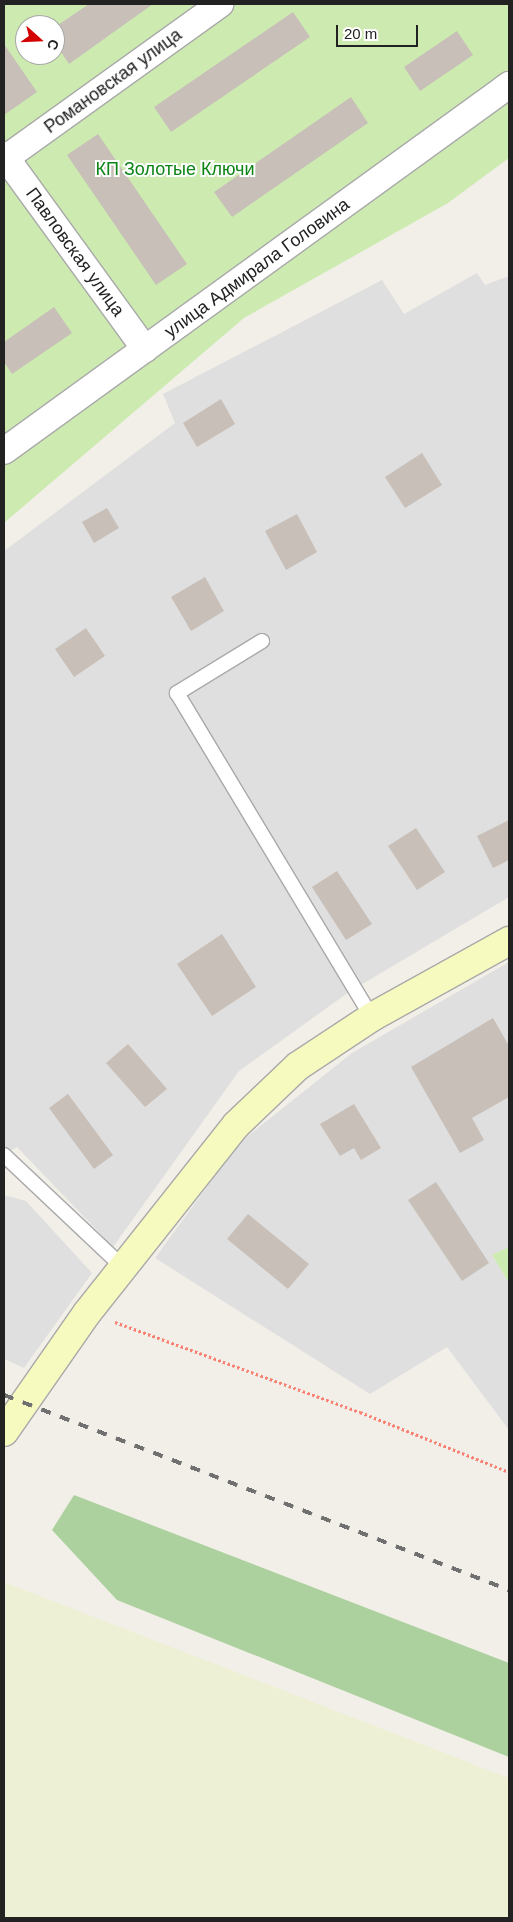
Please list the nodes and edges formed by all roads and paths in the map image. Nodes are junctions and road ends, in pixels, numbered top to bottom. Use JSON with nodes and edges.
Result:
{"nodes":[{"id":1,"x":220,"y":4,"type":"edge"},
{"id":2,"x":509,"y":84,"type":"edge"},
{"id":3,"x":5,"y":156,"type":"edge"},
{"id":4,"x":145,"y":349,"type":"junction"},
{"id":5,"x":4,"y":451,"type":"edge"},
{"id":6,"x":262,"y":641,"type":"dead end"},
{"id":7,"x":509,"y":941,"type":"edge"},
{"id":8,"x":372,"y":1017,"type":"junction"},
{"id":9,"x":4,"y":1155,"type":"edge"},
{"id":10,"x":123,"y":1268,"type":"junction"},
{"id":11,"x":137,"y":1329,"type":"dead end"},
{"id":12,"x":4,"y":1432,"type":"edge"},
{"id":13,"x":509,"y":1472,"type":"edge"}],
"edges":[{"from":1,"to":3,"type":"street","name":"Романовская улица"},
{"from":2,"to":4,"type":"street","name":"улица Адмирала Головина"},
{"from":3,"to":4,"type":"street","name":"Павловская улица"},
{"from":4,"to":5,"type":"street","name":"улица Адмирала Головина"},
{"from":6,"to":8,"type":"lane"},
{"from":7,"to":8,"type":"street"},
{"from":8,"to":10,"type":"street"},
{"from":9,"to":10,"type":"lane"},
{"from":10,"to":12,"type":"street"},
{"from":11,"to":13,"type":"path"}]}
